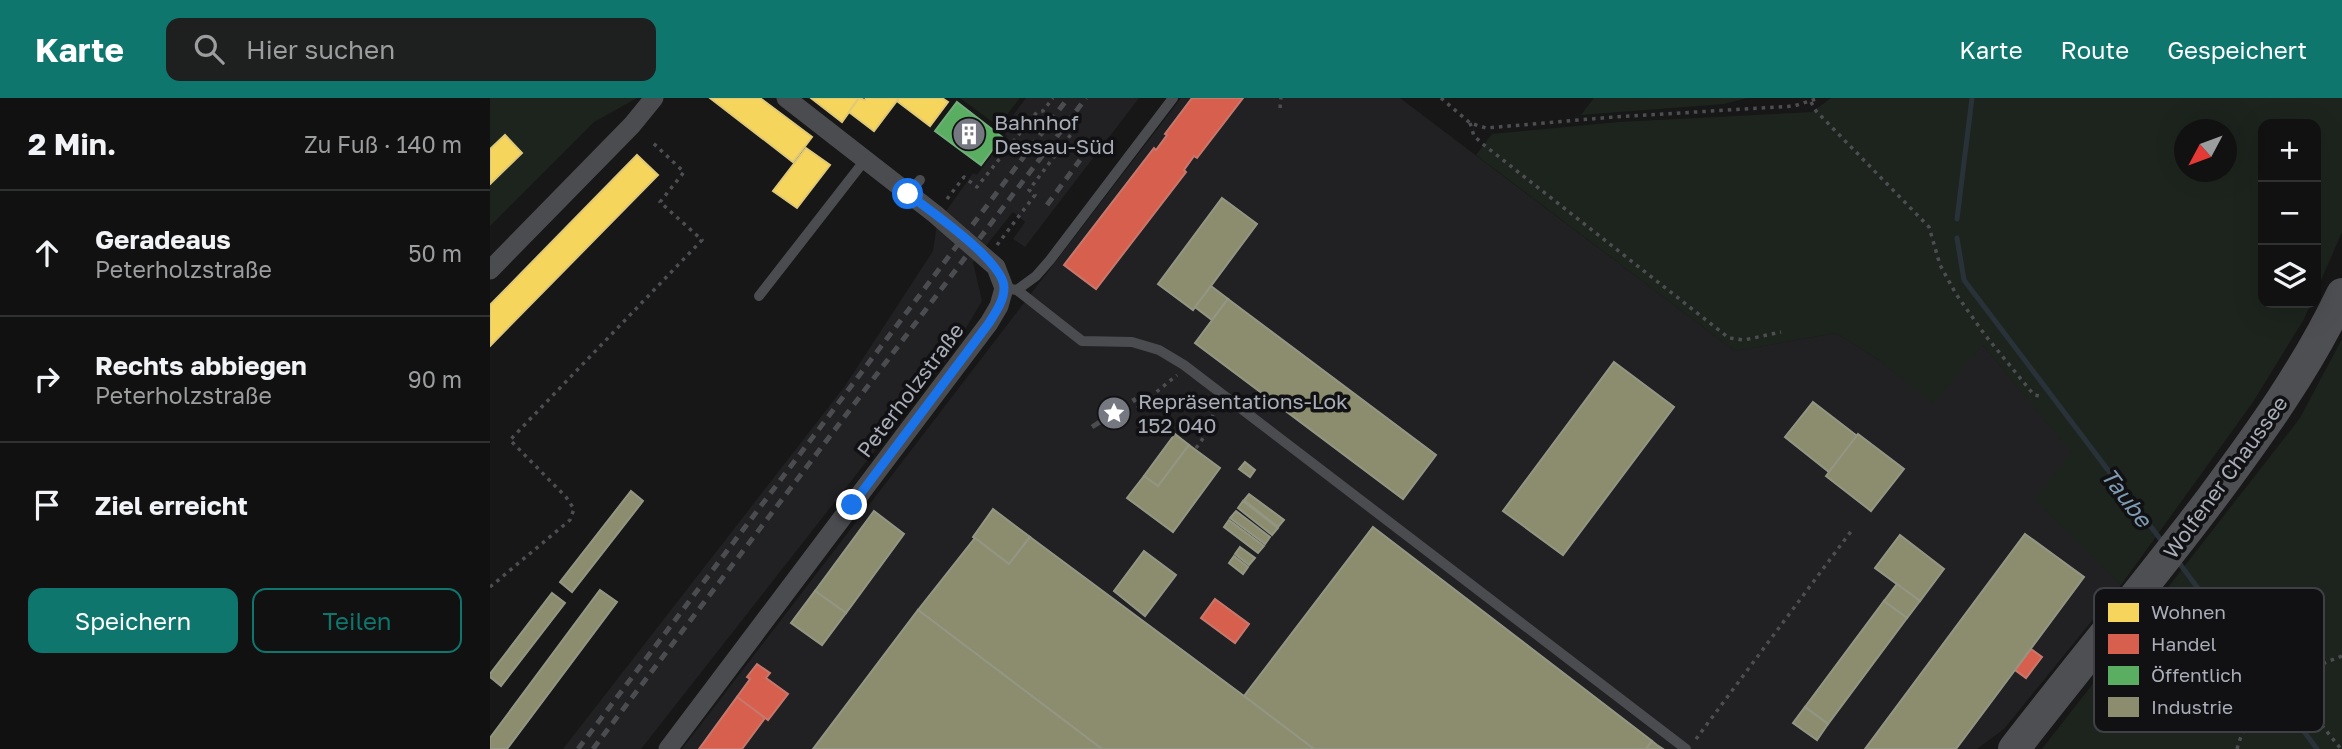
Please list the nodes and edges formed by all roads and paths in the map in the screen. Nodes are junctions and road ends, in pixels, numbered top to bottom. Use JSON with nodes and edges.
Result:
{"nodes":[{"id":1,"x":654,"y":98,"type":"edge"},
{"id":2,"x":786,"y":98,"type":"edge"},
{"id":3,"x":1053,"y":98,"type":"edge"},
{"id":4,"x":1173,"y":98,"type":"edge"},
{"id":5,"x":1281,"y":98,"type":"edge"},
{"id":6,"x":1441,"y":98,"type":"edge"},
{"id":7,"x":1819,"y":98,"type":"edge"},
{"id":8,"x":1811,"y":102,"type":"junction"},
{"id":9,"x":1280,"y":108,"type":"dead end"},
{"id":10,"x":1471,"y":123,"type":"junction"},
{"id":11,"x":1072,"y":133,"type":"dead end"},
{"id":12,"x":652,"y":142,"type":"dead end"},
{"id":13,"x":865,"y":160,"type":"junction"},
{"id":14,"x":935,"y":215,"type":"junction"},
{"id":15,"x":987,"y":258,"type":"junction"},
{"id":16,"x":490,"y":270,"type":"edge"},
{"id":17,"x":1011,"y":289,"type":"junction"},
{"id":18,"x":2342,"y":294,"type":"edge"},
{"id":19,"x":759,"y":296,"type":"dead end"},
{"id":20,"x":1781,"y":332,"type":"dead end"},
{"id":21,"x":1184,"y":365,"type":"junction"},
{"id":22,"x":1224,"y":395,"type":"junction"},
{"id":23,"x":2041,"y":396,"type":"dead end"},
{"id":24,"x":1137,"y":408,"type":"dead end"},
{"id":25,"x":1196,"y":448,"type":"dead end"},
{"id":26,"x":1852,"y":530,"type":"dead end"},
{"id":27,"x":490,"y":587,"type":"edge"},
{"id":28,"x":2142,"y":588,"type":"edge"},
{"id":29,"x":2094,"y":648,"type":"edge"},
{"id":30,"x":2342,"y":656,"type":"edge"},
{"id":31,"x":2324,"y":663,"type":"edge"},
{"id":32,"x":2324,"y":728,"type":"edge"},
{"id":33,"x":2242,"y":732,"type":"edge"},
{"id":34,"x":668,"y":749,"type":"edge"},
{"id":35,"x":1687,"y":749,"type":"edge"},
{"id":36,"x":2014,"y":749,"type":"edge"},
{"id":37,"x":2237,"y":749,"type":"edge"},
{"id":38,"x":2341,"y":749,"type":"edge"}],
"edges":[{"from":1,"to":16,"type":"street"},
{"from":2,"to":13,"type":"street"},
{"from":3,"to":14,"type":"path"},
{"from":4,"to":17,"type":"lane"},
{"from":5,"to":9,"type":"path"},
{"from":6,"to":10,"type":"path"},
{"from":7,"to":8,"type":"path"},
{"from":8,"to":10,"type":"path"},
{"from":8,"to":23,"type":"path"},
{"from":10,"to":20,"type":"path"},
{"from":11,"to":15,"type":"path"},
{"from":12,"to":27,"type":"path"},
{"from":13,"to":14,"type":"street"},
{"from":13,"to":19,"type":"lane"},
{"from":14,"to":15,"type":"street"},
{"from":15,"to":17,"type":"street"},
{"from":17,"to":21,"type":"lane"},
{"from":17,"to":34,"type":"street","name":"Peterholzstraße"},
{"from":18,"to":28,"type":"main road","name":"Wolfener Chaussee"},
{"from":21,"to":22,"type":"lane"},
{"from":21,"to":24,"type":"path"},
{"from":22,"to":25,"type":"path"},
{"from":22,"to":35,"type":"lane"},
{"from":26,"to":35,"type":"path"},
{"from":29,"to":36,"type":"main road","name":"Wolfener Chaussee"},
{"from":30,"to":31,"type":"path"},
{"from":32,"to":38,"type":"path"},
{"from":33,"to":37,"type":"path"}]}
